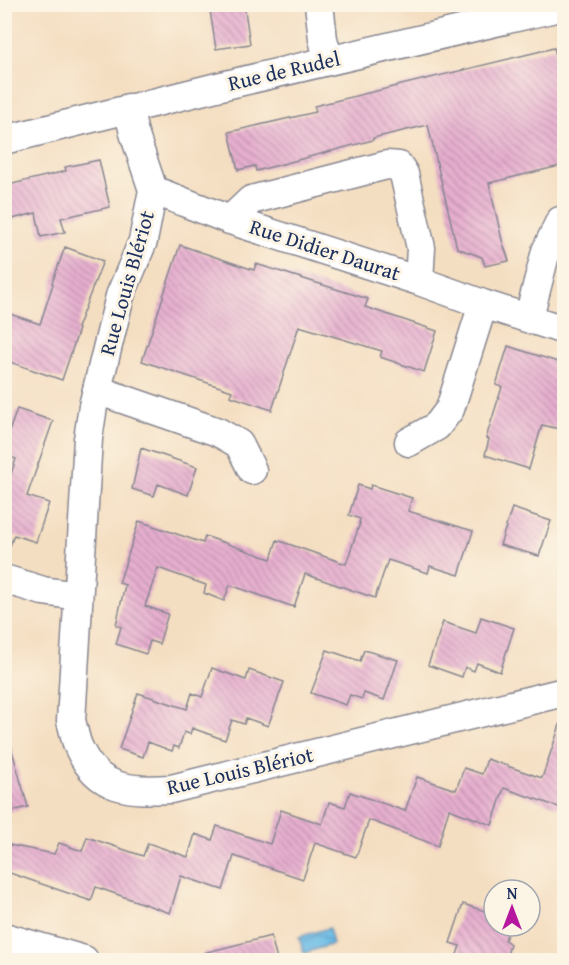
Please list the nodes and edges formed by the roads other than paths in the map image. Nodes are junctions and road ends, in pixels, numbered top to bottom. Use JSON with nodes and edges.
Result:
{"nodes":[{"id":1,"x":319,"y":4,"type":"edge"},
{"id":2,"x":551,"y":7,"type":"edge"},
{"id":3,"x":329,"y":61,"type":"junction"},
{"id":4,"x":128,"y":108,"type":"junction"},
{"id":5,"x":4,"y":140,"type":"edge"},
{"id":6,"x":153,"y":190,"type":"junction"},
{"id":7,"x":230,"y":220,"type":"junction"},
{"id":8,"x":564,"y":220,"type":"edge"},
{"id":9,"x":419,"y":281,"type":"junction"},
{"id":10,"x":483,"y":304,"type":"junction"},
{"id":11,"x":529,"y":318,"type":"junction"},
{"id":12,"x":564,"y":330,"type":"edge"},
{"id":13,"x":97,"y":390,"type":"junction"},
{"id":14,"x":409,"y":442,"type":"dead end"},
{"id":15,"x":252,"y":470,"type":"dead end"},
{"id":16,"x":4,"y":579,"type":"edge"},
{"id":17,"x":78,"y":596,"type":"junction"},
{"id":18,"x":564,"y":692,"type":"edge"},
{"id":19,"x":4,"y":937,"type":"edge"},
{"id":20,"x":84,"y":960,"type":"edge"}],
"edges":[{"from":1,"to":3,"type":"street"},
{"from":2,"to":3,"type":"street","name":"Rue de Rudel"},
{"from":3,"to":4,"type":"street","name":"Rue de Rudel"},
{"from":4,"to":5,"type":"street","name":"Rue de Rudel"},
{"from":4,"to":6,"type":"street","name":"Rue Louis Blériot"},
{"from":6,"to":7,"type":"street","name":"Rue Didier Daurat"},
{"from":6,"to":13,"type":"street","name":"Rue Louis Blériot"},
{"from":7,"to":9,"type":"street","name":"Rue Didier Daurat"},
{"from":7,"to":9,"type":"street","name":"Rue Didier Daurat"},
{"from":8,"to":11,"type":"street"},
{"from":9,"to":10,"type":"street","name":"Rue Didier Daurat"},
{"from":10,"to":11,"type":"street","name":"Rue Didier Daurat"},
{"from":10,"to":14,"type":"street"},
{"from":11,"to":12,"type":"street","name":"Rue Didier Daurat"},
{"from":13,"to":15,"type":"street"},
{"from":13,"to":17,"type":"street","name":"Rue Louis Blériot"},
{"from":16,"to":17,"type":"street"},
{"from":17,"to":18,"type":"street","name":"Rue Louis Blériot"},
{"from":19,"to":20,"type":"street"}]}
